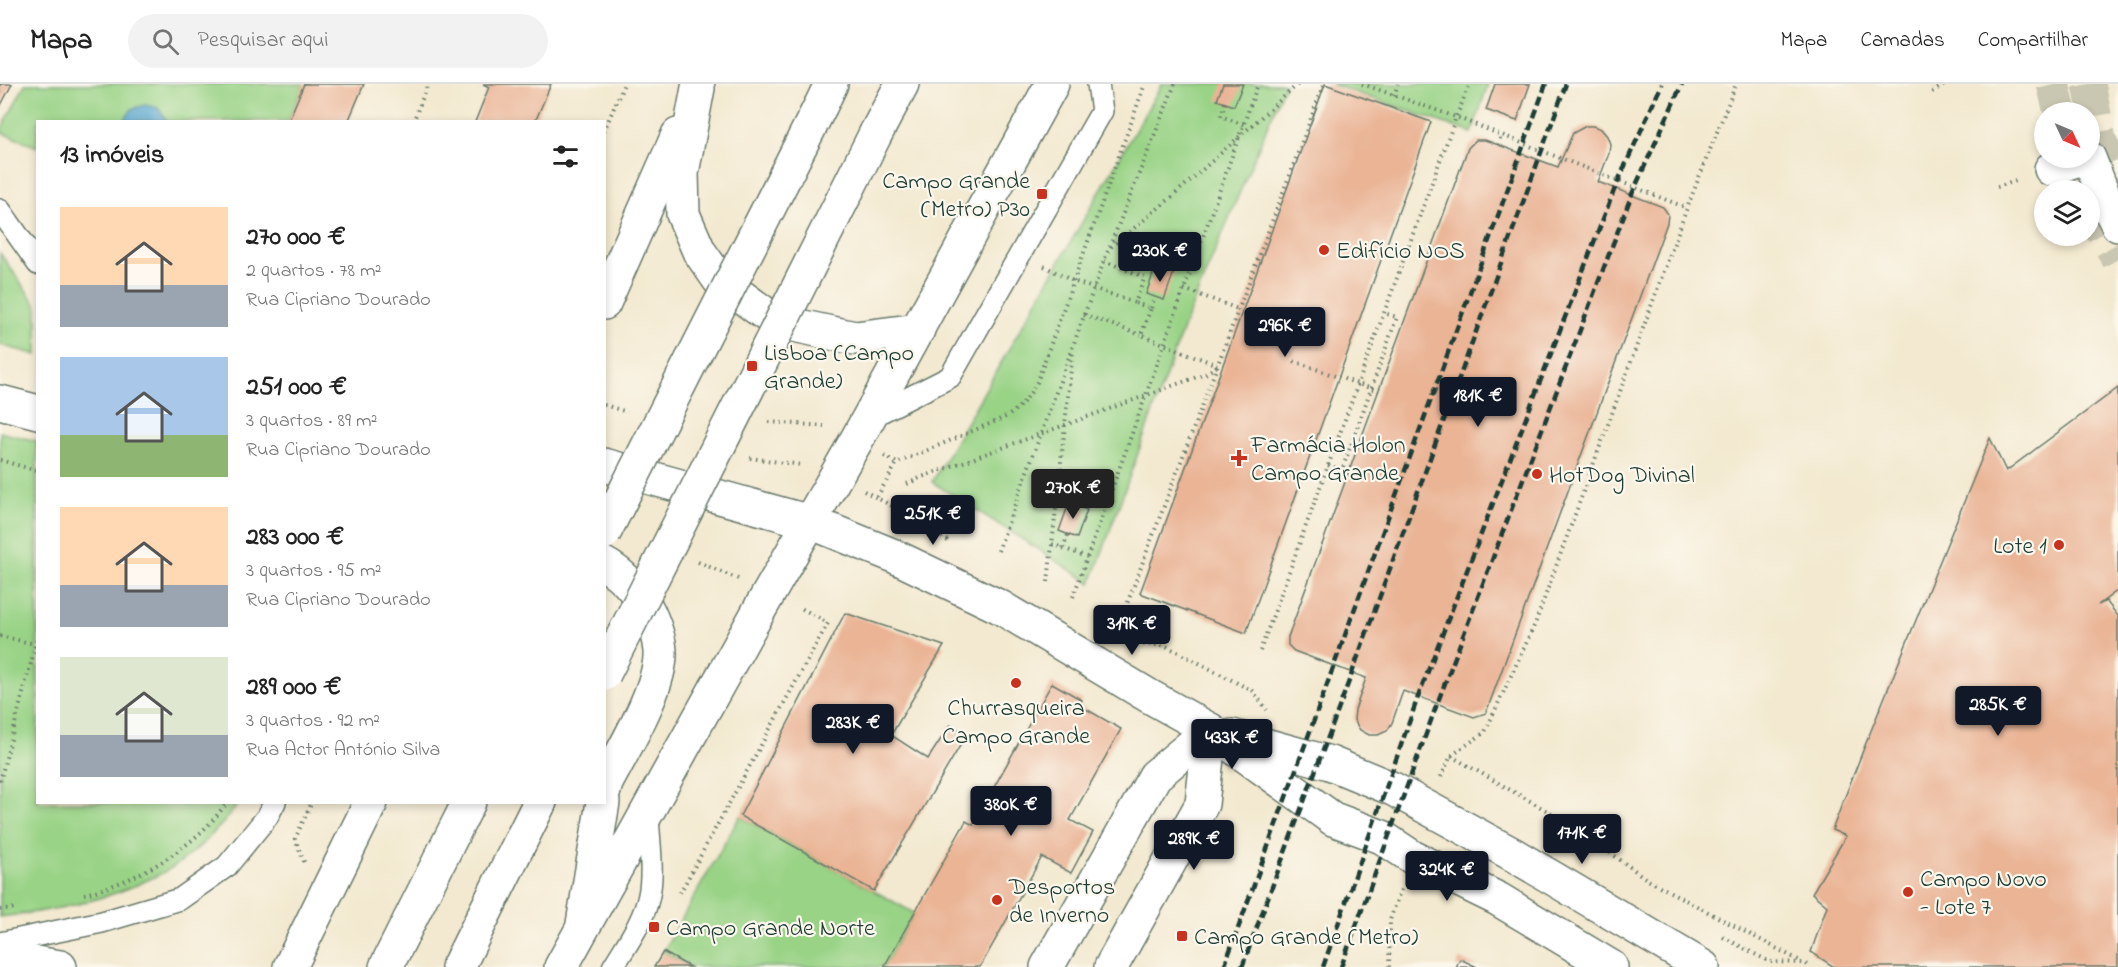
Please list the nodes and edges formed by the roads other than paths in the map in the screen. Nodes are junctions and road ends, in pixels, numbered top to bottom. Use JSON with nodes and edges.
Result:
{"nodes":[{"id":1,"x":902,"y":84,"type":"edge"},
{"id":2,"x":1032,"y":84,"type":"edge"},
{"id":3,"x":1052,"y":84,"type":"edge"},
{"id":4,"x":1098,"y":84,"type":"edge"},
{"id":5,"x":699,"y":86,"type":"edge"},
{"id":6,"x":826,"y":94,"type":"edge"},
{"id":7,"x":2093,"y":168,"type":"edge"},
{"id":8,"x":1000,"y":178,"type":"junction"},
{"id":9,"x":0,"y":210,"type":"edge"},
{"id":10,"x":2118,"y":225,"type":"edge"},
{"id":11,"x":36,"y":261,"type":"edge"},
{"id":12,"x":606,"y":298,"type":"edge"},
{"id":13,"x":918,"y":330,"type":"junction"},
{"id":14,"x":0,"y":402,"type":"edge"},
{"id":15,"x":36,"y":411,"type":"edge"},
{"id":16,"x":869,"y":418,"type":"junction"},
{"id":17,"x":606,"y":466,"type":"edge"},
{"id":18,"x":810,"y":522,"type":"junction"},
{"id":19,"x":606,"y":529,"type":"edge"},
{"id":20,"x":606,"y":565,"type":"edge"},
{"id":21,"x":606,"y":670,"type":"edge"},
{"id":22,"x":1210,"y":730,"type":"junction"},
{"id":23,"x":606,"y":783,"type":"edge"},
{"id":24,"x":274,"y":804,"type":"edge"},
{"id":25,"x":370,"y":804,"type":"edge"},
{"id":26,"x":468,"y":804,"type":"edge"},
{"id":27,"x":539,"y":804,"type":"edge"},
{"id":28,"x":603,"y":804,"type":"edge"},
{"id":29,"x":648,"y":808,"type":"junction"},
{"id":30,"x":583,"y":924,"type":"junction"},
{"id":31,"x":0,"y":943,"type":"edge"},
{"id":32,"x":0,"y":957,"type":"edge"},
{"id":33,"x":560,"y":966,"type":"edge"},
{"id":34,"x":60,"y":967,"type":"edge"},
{"id":35,"x":290,"y":967,"type":"edge"},
{"id":36,"x":386,"y":967,"type":"edge"},
{"id":37,"x":458,"y":967,"type":"edge"},
{"id":38,"x":613,"y":967,"type":"edge"},
{"id":39,"x":1047,"y":967,"type":"edge"},
{"id":40,"x":1111,"y":967,"type":"edge"},
{"id":41,"x":1611,"y":967,"type":"edge"},
{"id":42,"x":1703,"y":967,"type":"edge"}],
"edges":[{"from":1,"to":21,"type":"main road","bridge":true},
{"from":2,"to":8,"type":"main road"},
{"from":3,"to":8,"type":"main road"},
{"from":4,"to":16,"type":"lane"},
{"from":5,"to":12,"type":"main road"},
{"from":5,"to":13,"type":"main road"},
{"from":6,"to":19,"type":"main road","bridge":true},
{"from":7,"to":10,"type":"main road"},
{"from":8,"to":13,"type":"main road"},
{"from":9,"to":11,"type":"lane"},
{"from":13,"to":16,"type":"main road"},
{"from":14,"to":15,"type":"main road"},
{"from":16,"to":18,"type":"main road"},
{"from":17,"to":18,"type":"main road"},
{"from":18,"to":22,"type":"main road"},
{"from":18,"to":29,"type":"main road"},
{"from":20,"to":23,"type":"main road"},
{"from":22,"to":39,"type":"main road"},
{"from":22,"to":40,"type":"main road"},
{"from":22,"to":41,"type":"main road"},
{"from":22,"to":42,"type":"main road"},
{"from":24,"to":31,"type":"lane"},
{"from":25,"to":35,"type":"main road"},
{"from":26,"to":36,"type":"main road"},
{"from":27,"to":37,"type":"main road"},
{"from":28,"to":30,"type":"main road"},
{"from":29,"to":30,"type":"main road"},
{"from":29,"to":38,"type":"lane"},
{"from":30,"to":33,"type":"main road"},
{"from":32,"to":34,"type":"main road"}]}
